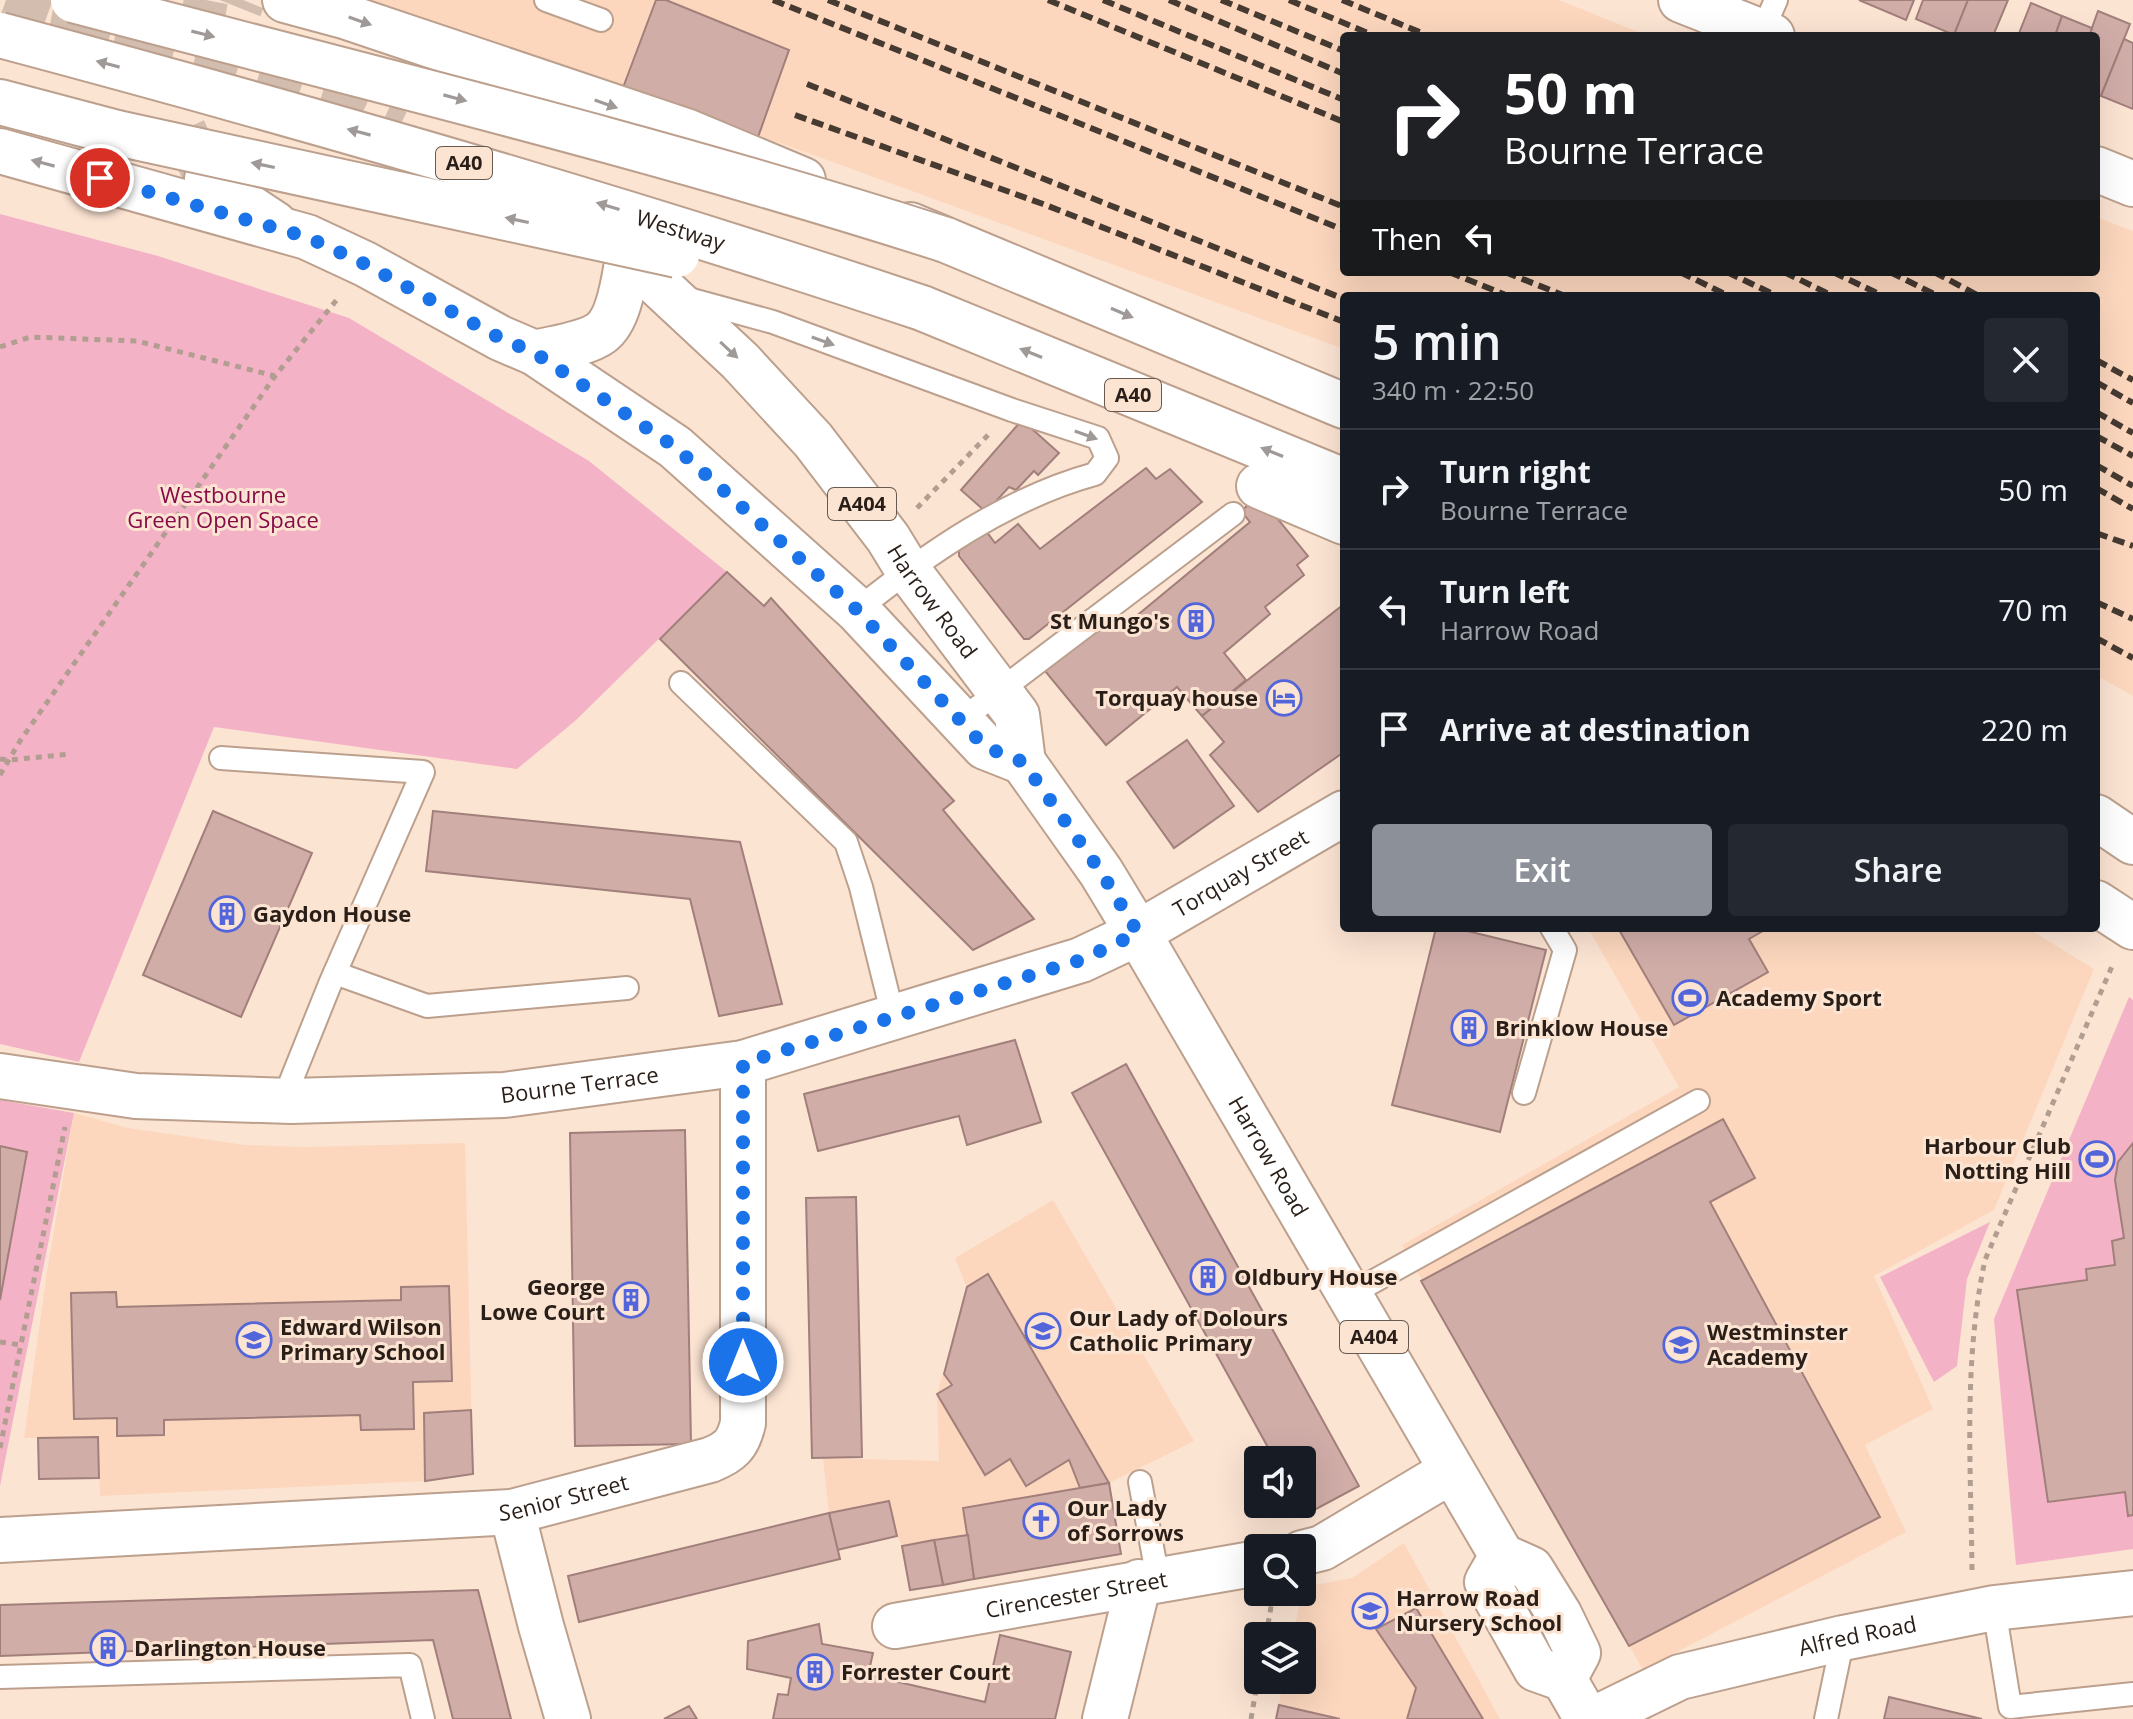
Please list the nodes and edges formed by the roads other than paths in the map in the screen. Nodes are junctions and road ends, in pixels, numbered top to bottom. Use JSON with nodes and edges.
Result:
{"nodes":[{"id":1,"x":73,"y":0,"type":"edge"},
{"id":2,"x":285,"y":0,"type":"edge"},
{"id":3,"x":546,"y":0,"type":"edge"},
{"id":4,"x":1681,"y":0,"type":"edge"},
{"id":5,"x":601,"y":20,"type":"dead end"},
{"id":6,"x":1770,"y":23,"type":"edge"},
{"id":7,"x":0,"y":35,"type":"edge"},
{"id":8,"x":0,"y":102,"type":"edge"},
{"id":9,"x":0,"y":151,"type":"edge"},
{"id":10,"x":2100,"y":171,"type":"edge"},
{"id":11,"x":207,"y":179,"type":"tunnel mouth"},
{"id":12,"x":2133,"y":184,"type":"edge"},
{"id":13,"x":307,"y":237,"type":"junction"},
{"id":14,"x":946,"y":240,"type":"junction"},
{"id":15,"x":649,"y":276,"type":"junction"},
{"id":16,"x":922,"y":308,"type":"junction"},
{"id":17,"x":535,"y":353,"type":"junction"},
{"id":18,"x":1340,"y":404,"type":"edge"},
{"id":19,"x":1340,"y":479,"type":"edge"},
{"id":20,"x":1246,"y":500,"type":"joint"},
{"id":21,"x":1340,"y":521,"type":"edge"},
{"id":22,"x":898,"y":554,"type":"junction"},
{"id":23,"x":857,"y":610,"type":"junction"},
{"id":24,"x":681,"y":683,"type":"dead end"},
{"id":25,"x":999,"y":694,"type":"junction"},
{"id":26,"x":961,"y":720,"type":"junction"},
{"id":27,"x":221,"y":758,"type":"dead end"},
{"id":28,"x":1023,"y":762,"type":"junction"},
{"id":29,"x":1340,"y":815,"type":"edge"},
{"id":30,"x":2100,"y":820,"type":"edge"},
{"id":31,"x":2133,"y":842,"type":"edge"},
{"id":32,"x":2100,"y":906,"type":"edge"},
{"id":33,"x":2133,"y":927,"type":"edge"},
{"id":34,"x":1554,"y":932,"type":"edge"},
{"id":35,"x":1138,"y":933,"type":"junction"},
{"id":36,"x":335,"y":973,"type":"junction"},
{"id":37,"x":627,"y":988,"type":"dead end"},
{"id":38,"x":893,"y":1016,"type":"junction"},
{"id":39,"x":743,"y":1063,"type":"junction"},
{"id":40,"x":0,"y":1076,"type":"edge"},
{"id":41,"x":1524,"y":1093,"type":"dead end"},
{"id":42,"x":291,"y":1101,"type":"junction"},
{"id":43,"x":1698,"y":1101,"type":"dead end"},
{"id":44,"x":1349,"y":1295,"type":"junction"},
{"id":45,"x":1451,"y":1471,"type":"junction"},
{"id":46,"x":1140,"y":1482,"type":"dead end"},
{"id":47,"x":512,"y":1512,"type":"junction"},
{"id":48,"x":0,"y":1540,"type":"edge"},
{"id":49,"x":1316,"y":1550,"type":"edge"},
{"id":50,"x":1244,"y":1565,"type":"edge"},
{"id":51,"x":1149,"y":1580,"type":"junction"},
{"id":52,"x":2133,"y":1593,"type":"edge"},
{"id":53,"x":1980,"y":1611,"type":"junction"},
{"id":54,"x":895,"y":1626,"type":"dead end"},
{"id":55,"x":1843,"y":1638,"type":"junction"},
{"id":56,"x":0,"y":1677,"type":"edge"},
{"id":57,"x":2133,"y":1694,"type":"edge"},
{"id":58,"x":423,"y":1719,"type":"edge"},
{"id":59,"x":568,"y":1719,"type":"edge"},
{"id":60,"x":1105,"y":1719,"type":"edge"},
{"id":61,"x":1587,"y":1719,"type":"edge"},
{"id":62,"x":1594,"y":1719,"type":"edge"},
{"id":63,"x":1826,"y":1719,"type":"edge"}],
"edges":[{"from":1,"to":14,"type":"main road","one_way":true,"bridge":true},
{"from":2,"to":14,"type":"main road","one_way":true,"bridge":true},
{"from":3,"to":5,"type":"lane"},
{"from":4,"to":6,"type":"main road"},
{"from":16,"to":7,"type":"main road","name":"Westway","number":"A40","one_way":true,"bridge":true},
{"from":16,"to":8,"type":"main road","number":"A40","one_way":true,"bridge":true},
{"from":13,"to":9,"type":"main road","one_way":true},
{"from":10,"to":12,"type":"main road"},
{"from":11,"to":13,"type":"main road"},
{"from":13,"to":17,"type":"main road"},
{"from":14,"to":18,"type":"main road","one_way":true},
{"from":15,"to":17,"type":"main road"},
{"from":15,"to":22,"type":"main road","name":"Harrow Road","number":"A404","one_way":true},
{"from":15,"to":22,"type":"lane","one_way":true},
{"from":19,"to":16,"type":"main road","name":"Westway","number":"A40","one_way":true},
{"from":17,"to":23,"type":"main road"},
{"from":20,"to":21,"type":"main road"},
{"from":20,"to":25,"type":"lane"},
{"from":22,"to":23,"type":"lane"},
{"from":22,"to":25,"type":"main road","name":"Harrow Road","number":"A404"},
{"from":23,"to":26,"type":"main road"},
{"from":24,"to":38,"type":"lane"},
{"from":25,"to":26,"type":"lane"},
{"from":25,"to":28,"type":"main road","name":"Harrow Road","number":"A404"},
{"from":26,"to":28,"type":"main road"},
{"from":27,"to":36,"type":"lane"},
{"from":28,"to":35,"type":"main road","name":"Harrow Road","number":"A404"},
{"from":29,"to":35,"type":"main road","name":"Torquay Street"},
{"from":30,"to":31,"type":"main road"},
{"from":32,"to":33,"type":"main road"},
{"from":34,"to":41,"type":"lane"},
{"from":35,"to":38,"type":"main road","name":"Bourne Terrace"},
{"from":35,"to":44,"type":"main road","name":"Harrow Road","number":"A404"},
{"from":36,"to":37,"type":"lane"},
{"from":36,"to":42,"type":"lane"},
{"from":38,"to":39,"type":"main road","name":"Bourne Terrace"},
{"from":39,"to":42,"type":"main road","name":"Bourne Terrace"},
{"from":39,"to":47,"type":"main road","name":"Senior Street"},
{"from":40,"to":42,"type":"main road","name":"Bourne Terrace"},
{"from":43,"to":44,"type":"lane"},
{"from":44,"to":45,"type":"main road","name":"Harrow Road","number":"A404"},
{"from":45,"to":49,"type":"main road"},
{"from":45,"to":61,"type":"main road","name":"Harrow Road","number":"A404"},
{"from":46,"to":51,"type":"lane"},
{"from":47,"to":48,"type":"main road","name":"Senior Street"},
{"from":47,"to":59,"type":"main road"},
{"from":50,"to":51,"type":"main road","name":"Cirencester Street"},
{"from":51,"to":54,"type":"main road","name":"Cirencester Street"},
{"from":51,"to":60,"type":"main road"},
{"from":52,"to":53,"type":"main road","name":"Alfred Road"},
{"from":53,"to":55,"type":"main road","name":"Alfred Road"},
{"from":53,"to":57,"type":"lane"},
{"from":55,"to":62,"type":"main road","name":"Alfred Road"},
{"from":55,"to":63,"type":"lane"},
{"from":56,"to":58,"type":"lane"}]}
